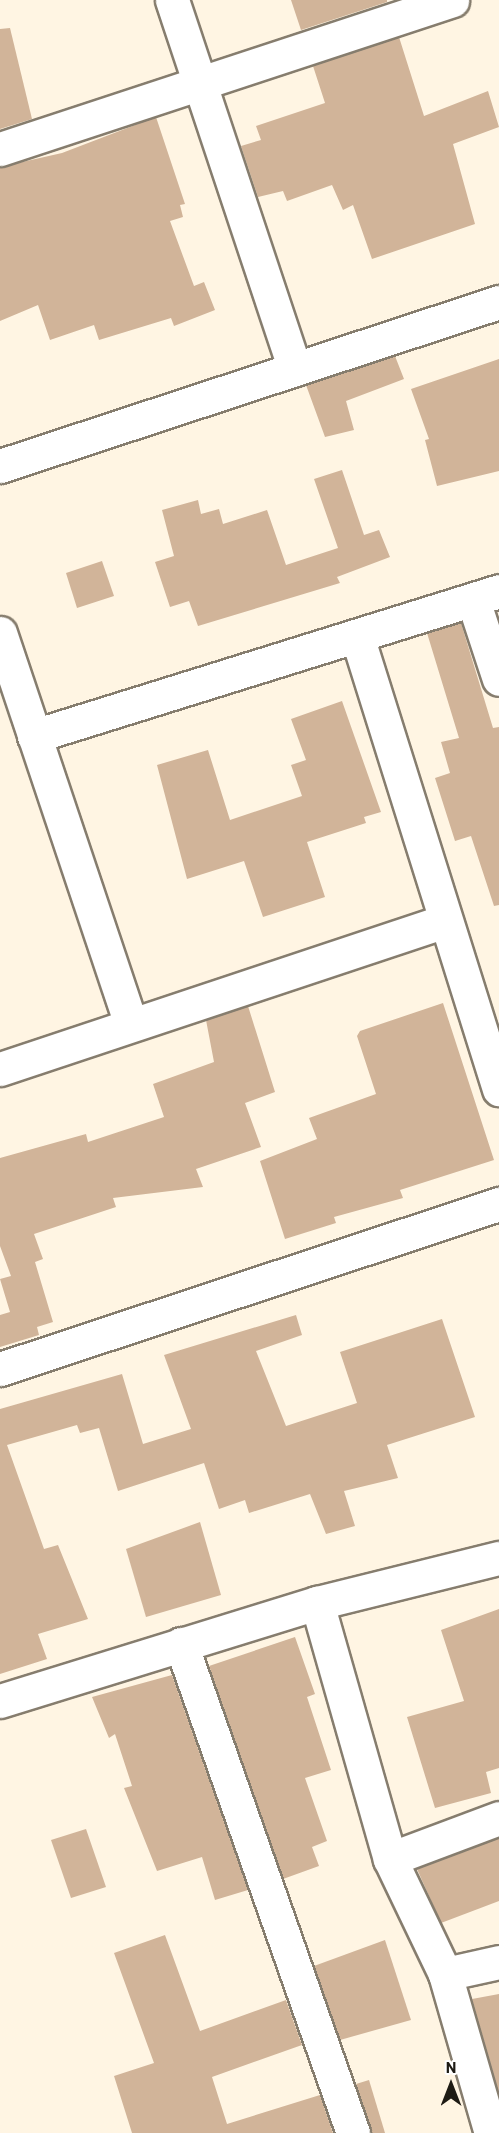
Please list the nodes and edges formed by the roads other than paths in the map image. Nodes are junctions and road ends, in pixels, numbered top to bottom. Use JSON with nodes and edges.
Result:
{"nodes":[{"id":1,"x":172,"y":0,"type":"edge"},
{"id":2,"x":452,"y":0,"type":"edge"},
{"id":3,"x":199,"y":81,"type":"junction"},
{"id":4,"x":0,"y":149,"type":"edge"},
{"id":5,"x":499,"y":302,"type":"edge"},
{"id":6,"x":295,"y":369,"type":"junction"},
{"id":7,"x":0,"y":466,"type":"edge"},
{"id":8,"x":486,"y":596,"type":"edge"},
{"id":9,"x":0,"y":633,"type":"edge"},
{"id":10,"x":357,"y":636,"type":"junction"},
{"id":11,"x":499,"y":679,"type":"edge"},
{"id":12,"x":34,"y":736,"type":"junction"},
{"id":13,"x":445,"y":921,"type":"junction"},
{"id":14,"x":131,"y":1025,"type":"junction"},
{"id":15,"x":0,"y":1069,"type":"edge"},
{"id":16,"x":499,"y":1089,"type":"edge"},
{"id":17,"x":499,"y":1204,"type":"edge"},
{"id":18,"x":0,"y":1369,"type":"edge"},
{"id":19,"x":499,"y":1558,"type":"edge"},
{"id":20,"x":317,"y":1603,"type":"junction"},
{"id":21,"x":181,"y":1644,"type":"junction"},
{"id":22,"x":0,"y":1701,"type":"edge"},
{"id":23,"x":499,"y":1818,"type":"edge"},
{"id":24,"x":390,"y":1859,"type":"junction"},
{"id":25,"x":499,"y":1962,"type":"edge"},
{"id":26,"x":445,"y":1974,"type":"junction"},
{"id":27,"x":492,"y":2120,"type":"edge"},
{"id":28,"x":353,"y":2133,"type":"edge"}],
"edges":[{"from":1,"to":3,"type":"street"},
{"from":2,"to":3,"type":"street"},
{"from":3,"to":4,"type":"street"},
{"from":3,"to":6,"type":"street"},
{"from":5,"to":6,"type":"street"},
{"from":6,"to":7,"type":"street"},
{"from":8,"to":10,"type":"street"},
{"from":8,"to":11,"type":"street"},
{"from":9,"to":12,"type":"street"},
{"from":10,"to":12,"type":"street"},
{"from":10,"to":13,"type":"street"},
{"from":12,"to":14,"type":"street"},
{"from":13,"to":14,"type":"street"},
{"from":13,"to":16,"type":"street"},
{"from":14,"to":15,"type":"street"},
{"from":17,"to":18,"type":"street"},
{"from":19,"to":20,"type":"street"},
{"from":20,"to":21,"type":"street"},
{"from":20,"to":24,"type":"street"},
{"from":21,"to":22,"type":"street"},
{"from":21,"to":28,"type":"street"},
{"from":23,"to":24,"type":"street"},
{"from":24,"to":26,"type":"street"},
{"from":25,"to":26,"type":"street"},
{"from":26,"to":27,"type":"street"}]}
